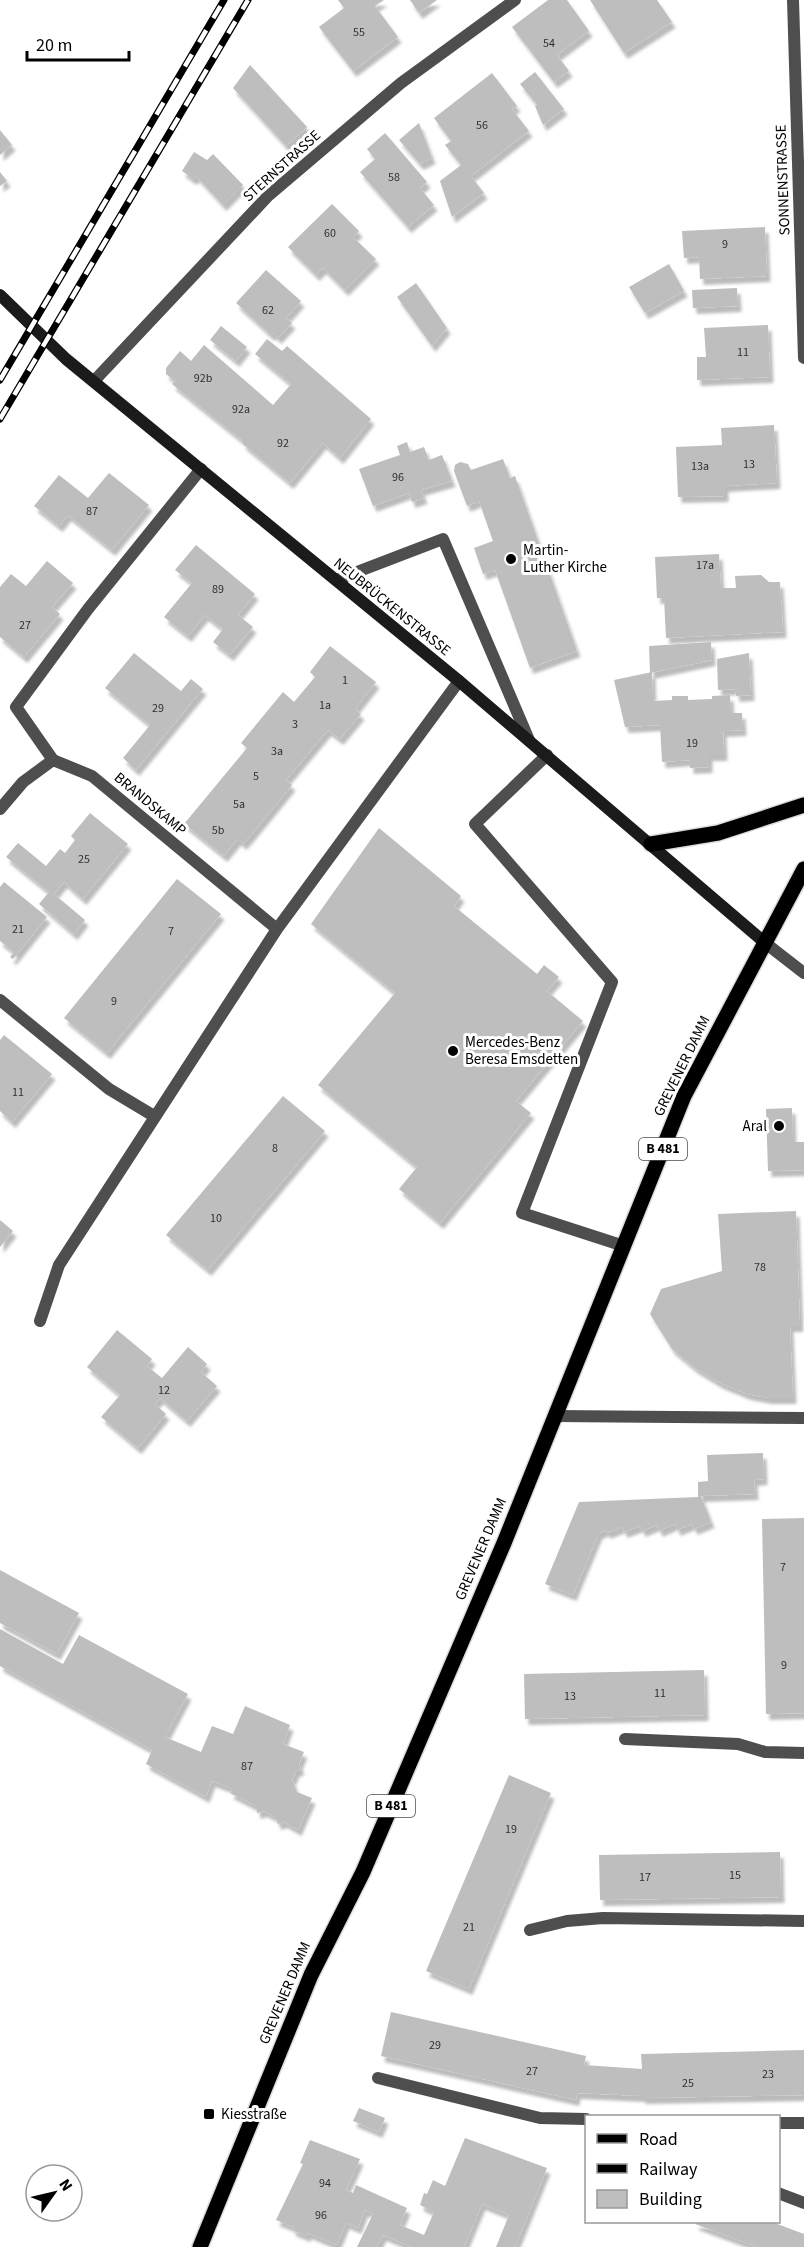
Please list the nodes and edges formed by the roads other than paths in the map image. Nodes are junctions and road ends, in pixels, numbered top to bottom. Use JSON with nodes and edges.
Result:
{"nodes":[{"id":1,"x":515,"y":0,"type":"edge"},
{"id":2,"x":793,"y":0,"type":"edge"},
{"id":3,"x":0,"y":296,"type":"edge"},
{"id":4,"x":804,"y":358,"type":"edge"},
{"id":5,"x":94,"y":381,"type":"junction"},
{"id":6,"x":201,"y":469,"type":"junction"},
{"id":7,"x":336,"y":580,"type":"junction"},
{"id":8,"x":459,"y":681,"type":"junction"},
{"id":9,"x":529,"y":740,"type":"junction"},
{"id":10,"x":547,"y":755,"type":"junction"},
{"id":11,"x":53,"y":760,"type":"junction"},
{"id":12,"x":804,"y":805,"type":"edge"},
{"id":13,"x":0,"y":809,"type":"edge"},
{"id":14,"x":651,"y":844,"type":"junction"},
{"id":15,"x":804,"y":869,"type":"edge"},
{"id":16,"x":277,"y":929,"type":"junction"},
{"id":17,"x":764,"y":942,"type":"junction"},
{"id":18,"x":804,"y":974,"type":"edge"},
{"id":19,"x":0,"y":1000,"type":"edge"},
{"id":20,"x":154,"y":1116,"type":"junction"},
{"id":21,"x":624,"y":1246,"type":"junction"},
{"id":22,"x":40,"y":1321,"type":"dead end"},
{"id":23,"x":555,"y":1416,"type":"junction"},
{"id":24,"x":804,"y":1418,"type":"edge"},
{"id":25,"x":625,"y":1739,"type":"dead end"},
{"id":26,"x":804,"y":1753,"type":"edge"},
{"id":27,"x":804,"y":1921,"type":"edge"},
{"id":28,"x":530,"y":1930,"type":"dead end"},
{"id":29,"x":378,"y":2078,"type":"dead end"},
{"id":30,"x":585,"y":2119,"type":"edge"},
{"id":31,"x":780,"y":2123,"type":"edge"},
{"id":32,"x":804,"y":2123,"type":"edge"},
{"id":33,"x":780,"y":2194,"type":"edge"},
{"id":34,"x":804,"y":2203,"type":"edge"},
{"id":35,"x":200,"y":2247,"type":"edge"}],
"edges":[{"from":1,"to":5,"type":"street","name":"STERNSTRASSE"},
{"from":2,"to":4,"type":"street","name":"SONNENSTRASSE"},
{"from":3,"to":5,"type":"street","name":"NEUBRÜCKENSTRASSE"},
{"from":5,"to":6,"type":"street","name":"NEUBRÜCKENSTRASSE"},
{"from":6,"to":7,"type":"street","name":"NEUBRÜCKENSTRASSE"},
{"from":6,"to":11,"type":"street"},
{"from":7,"to":8,"type":"street","name":"NEUBRÜCKENSTRASSE"},
{"from":7,"to":9,"type":"street"},
{"from":8,"to":9,"type":"street","name":"NEUBRÜCKENSTRASSE"},
{"from":8,"to":16,"type":"street"},
{"from":9,"to":10,"type":"street","name":"NEUBRÜCKENSTRASSE"},
{"from":10,"to":14,"type":"street","name":"NEUBRÜCKENSTRASSE"},
{"from":10,"to":21,"type":"street"},
{"from":11,"to":13,"type":"street"},
{"from":11,"to":16,"type":"street","name":"BRANDSKAMP"},
{"from":12,"to":14,"type":"main road"},
{"from":14,"to":17,"type":"street","name":"NEUBRÜCKENSTRASSE"},
{"from":15,"to":17,"type":"main road","name":"GREVENER DAMM","number":"B 481"},
{"from":16,"to":20,"type":"street"},
{"from":17,"to":18,"type":"street"},
{"from":17,"to":21,"type":"main road","name":"GREVENER DAMM","number":"B 481"},
{"from":19,"to":20,"type":"street"},
{"from":20,"to":22,"type":"street"},
{"from":21,"to":23,"type":"main road","name":"GREVENER DAMM","number":"B 481"},
{"from":23,"to":24,"type":"street"},
{"from":23,"to":35,"type":"main road","name":"GREVENER DAMM","number":"B 481"},
{"from":25,"to":26,"type":"street"},
{"from":27,"to":28,"type":"street"},
{"from":29,"to":30,"type":"street"},
{"from":31,"to":32,"type":"street"},
{"from":33,"to":34,"type":"street"}]}
